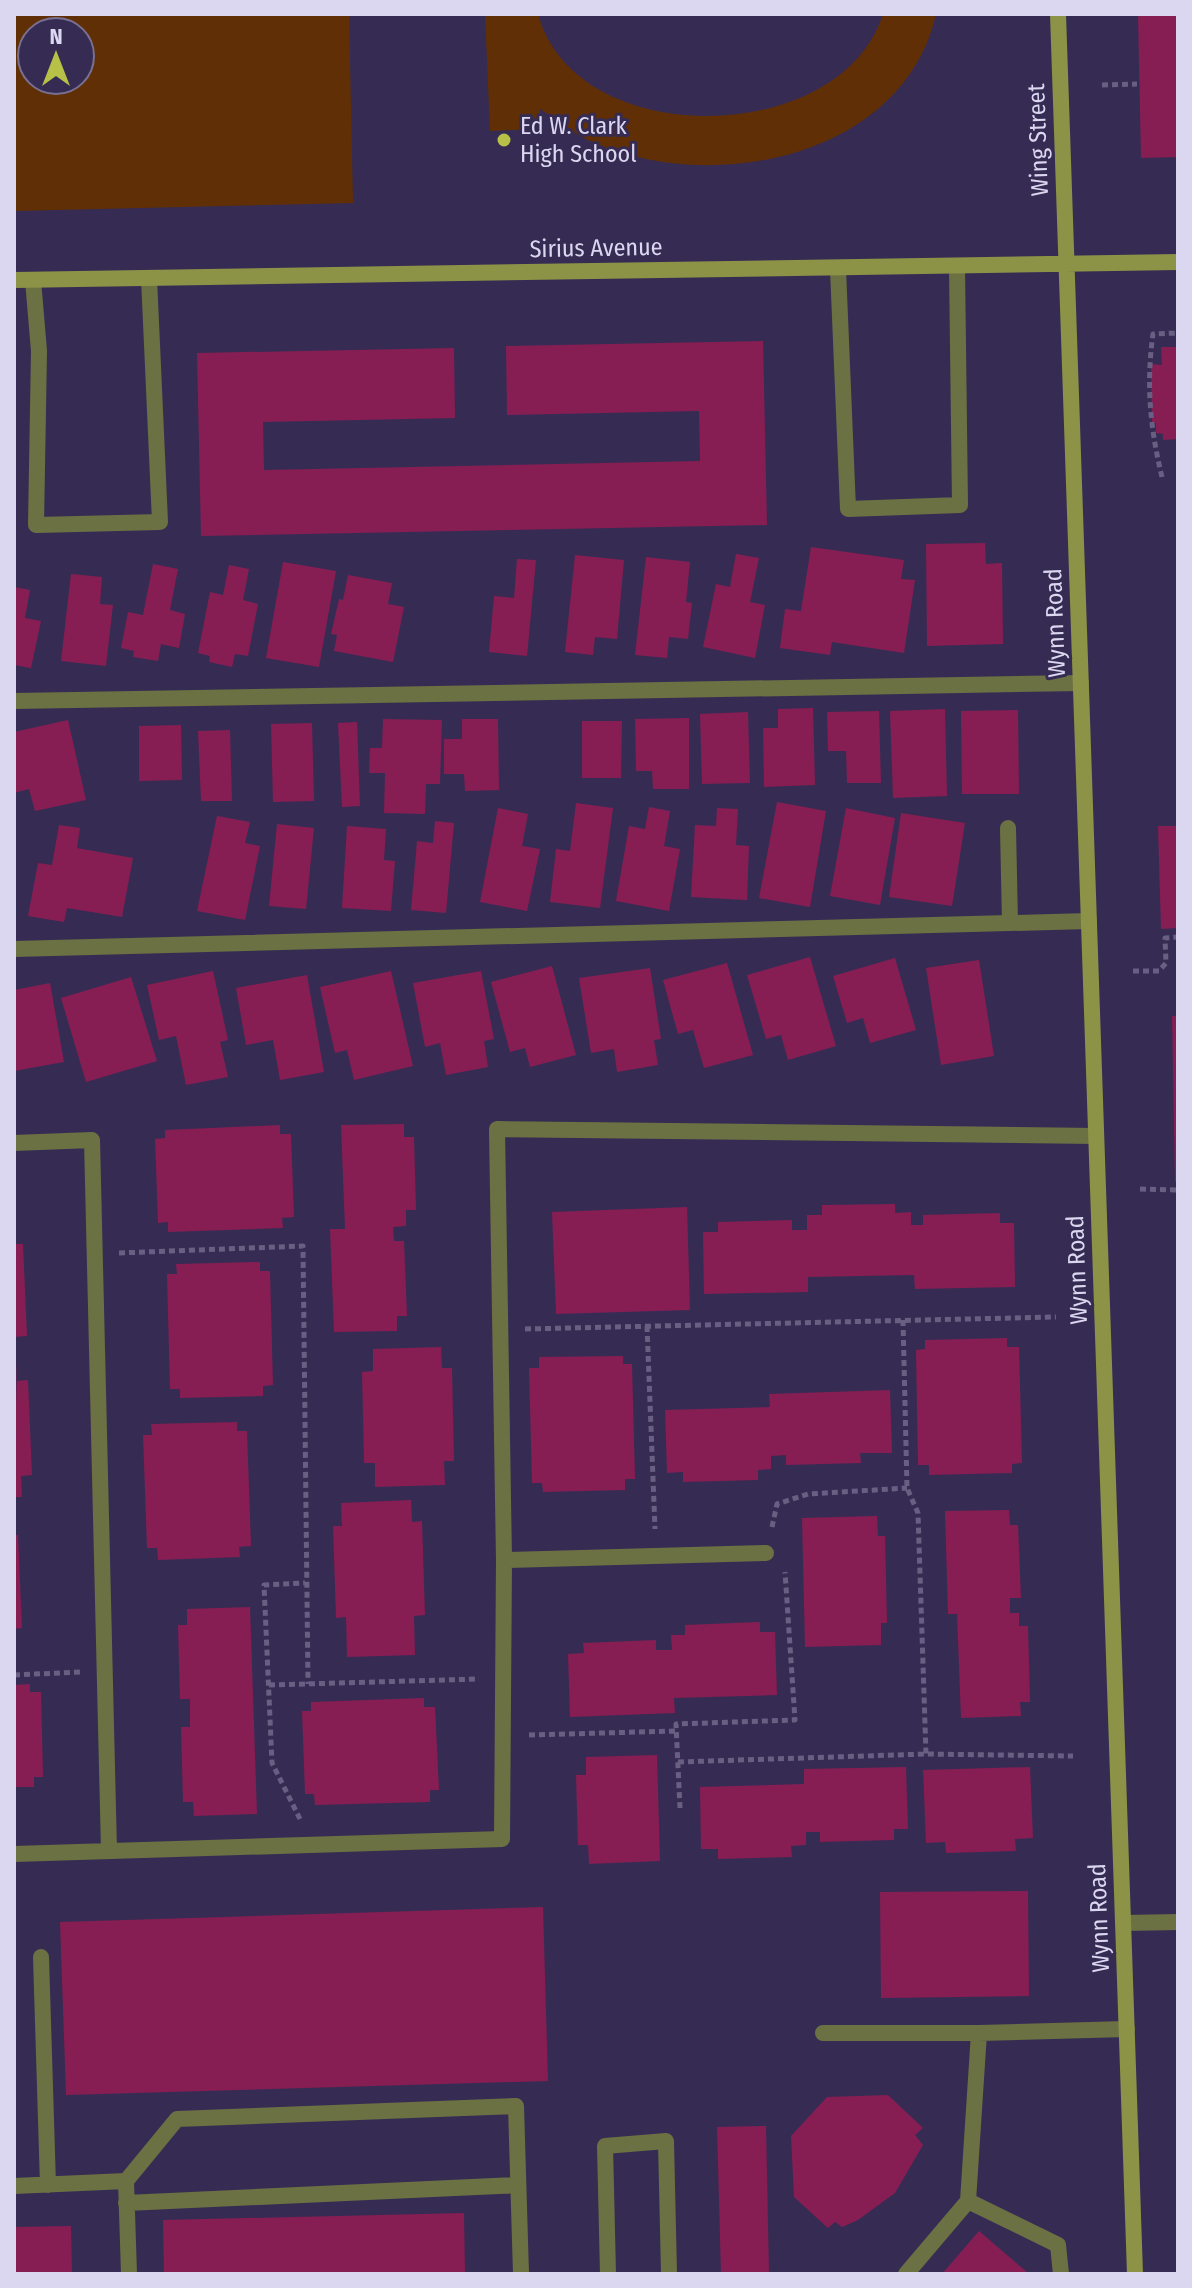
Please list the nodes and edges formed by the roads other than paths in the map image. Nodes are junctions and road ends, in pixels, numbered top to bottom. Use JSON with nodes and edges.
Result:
{"nodes":[{"id":1,"x":1058,"y":14,"type":"edge"},
{"id":2,"x":1178,"y":262,"type":"edge"},
{"id":3,"x":1067,"y":265,"type":"junction"},
{"id":4,"x":957,"y":267,"type":"junction"},
{"id":5,"x":838,"y":269,"type":"junction"},
{"id":6,"x":149,"y":278,"type":"junction"},
{"id":7,"x":14,"y":280,"type":"edge"},
{"id":8,"x":33,"y":280,"type":"junction"},
{"id":9,"x":1081,"y":683,"type":"junction"},
{"id":10,"x":14,"y":701,"type":"edge"},
{"id":11,"x":1008,"y":828,"type":"dead end"},
{"id":12,"x":1089,"y":921,"type":"junction"},
{"id":13,"x":1010,"y":923,"type":"junction"},
{"id":14,"x":14,"y":949,"type":"edge"},
{"id":15,"x":1096,"y":1136,"type":"junction"},
{"id":16,"x":14,"y":1143,"type":"edge"},
{"id":17,"x":766,"y":1553,"type":"road end"},
{"id":18,"x":504,"y":1560,"type":"junction"},
{"id":19,"x":109,"y":1851,"type":"junction"},
{"id":20,"x":14,"y":1854,"type":"edge"},
{"id":21,"x":1178,"y":1922,"type":"edge"},
{"id":22,"x":1124,"y":1923,"type":"junction"},
{"id":23,"x":41,"y":1957,"type":"dead end"},
{"id":24,"x":1127,"y":2029,"type":"junction"},
{"id":25,"x":823,"y":2033,"type":"dead end"},
{"id":26,"x":979,"y":2033,"type":"junction"},
{"id":27,"x":126,"y":2181,"type":"junction"},
{"id":28,"x":48,"y":2185,"type":"junction"},
{"id":29,"x":518,"y":2185,"type":"junction"},
{"id":30,"x":14,"y":2186,"type":"edge"},
{"id":31,"x":968,"y":2201,"type":"junction"},
{"id":32,"x":126,"y":2203,"type":"junction"},
{"id":33,"x":129,"y":2274,"type":"edge"},
{"id":34,"x":521,"y":2274,"type":"edge"},
{"id":35,"x":608,"y":2274,"type":"edge"},
{"id":36,"x":669,"y":2274,"type":"edge"},
{"id":37,"x":906,"y":2274,"type":"edge"},
{"id":38,"x":1061,"y":2274,"type":"edge"},
{"id":39,"x":1135,"y":2274,"type":"edge"}],
"edges":[{"from":1,"to":3,"type":"street","name":"Wing Street"},
{"from":2,"to":3,"type":"street","name":"Sirius Avenue"},
{"from":3,"to":4,"type":"street","name":"Sirius Avenue"},
{"from":3,"to":9,"type":"street","name":"Wynn Road"},
{"from":4,"to":5,"type":"street","name":"Sirius Avenue"},
{"from":4,"to":5,"type":"lane"},
{"from":5,"to":6,"type":"street","name":"Sirius Avenue"},
{"from":6,"to":8,"type":"street","name":"Sirius Avenue"},
{"from":6,"to":8,"type":"lane"},
{"from":7,"to":8,"type":"street","name":"Sirius Avenue"},
{"from":9,"to":10,"type":"lane"},
{"from":9,"to":12,"type":"street","name":"Wynn Road"},
{"from":11,"to":13,"type":"lane"},
{"from":12,"to":13,"type":"lane"},
{"from":12,"to":15,"type":"street","name":"Wynn Road"},
{"from":13,"to":14,"type":"lane"},
{"from":15,"to":18,"type":"lane"},
{"from":15,"to":22,"type":"street","name":"Wynn Road"},
{"from":16,"to":19,"type":"lane"},
{"from":17,"to":18,"type":"lane"},
{"from":18,"to":19,"type":"lane"},
{"from":19,"to":20,"type":"lane"},
{"from":21,"to":22,"type":"lane"},
{"from":22,"to":24,"type":"street","name":"Wynn Road"},
{"from":23,"to":28,"type":"lane"},
{"from":24,"to":26,"type":"lane"},
{"from":24,"to":39,"type":"street","name":"Wynn Road"},
{"from":25,"to":26,"type":"lane"},
{"from":26,"to":31,"type":"lane"},
{"from":27,"to":28,"type":"lane"},
{"from":27,"to":29,"type":"lane"},
{"from":27,"to":32,"type":"lane"},
{"from":28,"to":30,"type":"lane"},
{"from":29,"to":32,"type":"lane"},
{"from":29,"to":34,"type":"lane"},
{"from":31,"to":37,"type":"lane"},
{"from":31,"to":38,"type":"lane"},
{"from":32,"to":33,"type":"lane"},
{"from":35,"to":36,"type":"lane"}]}
